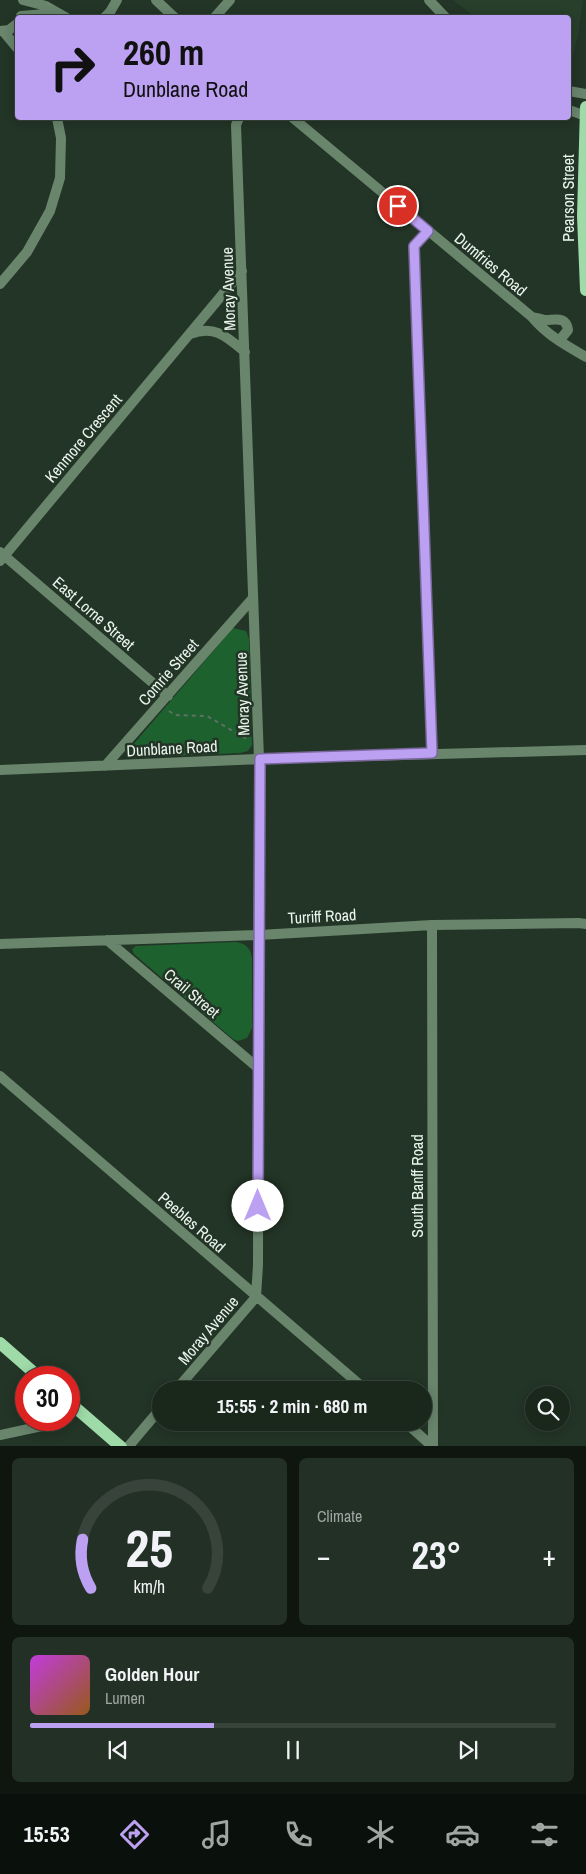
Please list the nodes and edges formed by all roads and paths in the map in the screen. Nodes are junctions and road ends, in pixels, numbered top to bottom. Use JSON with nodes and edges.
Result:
{"nodes":[{"id":1,"x":18,"y":0,"type":"edge"},
{"id":2,"x":23,"y":0,"type":"edge"},
{"id":3,"x":117,"y":0,"type":"edge"},
{"id":4,"x":156,"y":0,"type":"edge"},
{"id":5,"x":230,"y":0,"type":"edge"},
{"id":6,"x":429,"y":0,"type":"edge"},
{"id":7,"x":20,"y":15,"type":"edge"},
{"id":8,"x":63,"y":15,"type":"edge"},
{"id":9,"x":107,"y":15,"type":"edge"},
{"id":10,"x":172,"y":15,"type":"edge"},
{"id":11,"x":217,"y":15,"type":"edge"},
{"id":12,"x":443,"y":15,"type":"edge"},
{"id":13,"x":15,"y":23,"type":"edge"},
{"id":14,"x":2,"y":31,"type":"edge"},
{"id":15,"x":15,"y":46,"type":"edge"},
{"id":16,"x":571,"y":91,"type":"edge"},
{"id":17,"x":586,"y":94,"type":"edge"},
{"id":18,"x":571,"y":110,"type":"edge"},
{"id":19,"x":586,"y":113,"type":"edge"},
{"id":20,"x":57,"y":120,"type":"edge"},
{"id":21,"x":238,"y":120,"type":"edge"},
{"id":22,"x":295,"y":120,"type":"edge"},
{"id":23,"x":428,"y":231,"type":"junction"},
{"id":24,"x":242,"y":271,"type":"junction"},
{"id":25,"x":0,"y":284,"type":"edge"},
{"id":26,"x":586,"y":290,"type":"edge"},
{"id":27,"x":532,"y":317,"type":"junction"},
{"id":28,"x":189,"y":334,"type":"junction"},
{"id":29,"x":559,"y":341,"type":"junction"},
{"id":30,"x":245,"y":352,"type":"junction"},
{"id":31,"x":586,"y":357,"type":"edge"},
{"id":32,"x":1,"y":556,"type":"edge"},
{"id":33,"x":253,"y":598,"type":"junction"},
{"id":34,"x":168,"y":696,"type":"junction"},
{"id":35,"x":158,"y":706,"type":"junction"},
{"id":36,"x":259,"y":741,"type":"junction"},
{"id":37,"x":586,"y":750,"type":"edge"},
{"id":38,"x":432,"y":753,"type":"junction"},
{"id":39,"x":260,"y":759,"type":"junction"},
{"id":40,"x":105,"y":766,"type":"junction"},
{"id":41,"x":0,"y":770,"type":"edge"},
{"id":42,"x":586,"y":924,"type":"edge"},
{"id":43,"x":432,"y":925,"type":"junction"},
{"id":44,"x":259,"y":935,"type":"junction"},
{"id":45,"x":107,"y":940,"type":"junction"},
{"id":46,"x":0,"y":944,"type":"edge"},
{"id":47,"x":258,"y":1068,"type":"junction"},
{"id":48,"x":0,"y":1076,"type":"edge"},
{"id":49,"x":256,"y":1297,"type":"junction"},
{"id":50,"x":0,"y":1343,"type":"edge"},
{"id":51,"x":26,"y":1366,"type":"edge"},
{"id":52,"x":184,"y":1381,"type":"edge"},
{"id":53,"x":355,"y":1381,"type":"edge"},
{"id":54,"x":80,"y":1411,"type":"edge"},
{"id":55,"x":152,"y":1418,"type":"edge"},
{"id":56,"x":21,"y":1431,"type":"edge"},
{"id":57,"x":416,"y":1431,"type":"edge"},
{"id":58,"x":0,"y":1436,"type":"edge"},
{"id":59,"x":121,"y":1446,"type":"edge"},
{"id":60,"x":128,"y":1446,"type":"edge"},
{"id":61,"x":433,"y":1446,"type":"edge"}],
"edges":[{"from":1,"to":7,"type":"street"},
{"from":2,"to":8,"type":"street"},
{"from":3,"to":9,"type":"street"},
{"from":4,"to":10,"type":"street"},
{"from":5,"to":11,"type":"street"},
{"from":6,"to":12,"type":"street"},
{"from":13,"to":14,"type":"street"},
{"from":14,"to":15,"type":"street"},
{"from":16,"to":17,"type":"street"},
{"from":18,"to":19,"type":"street"},
{"from":19,"to":26,"type":"main road","name":"Pearson Street"},
{"from":20,"to":25,"type":"street"},
{"from":21,"to":24,"type":"street","name":"Moray Avenue"},
{"from":22,"to":23,"type":"street","name":"Dumfries Road"},
{"from":23,"to":27,"type":"street","name":"Dumfries Road"},
{"from":23,"to":38,"type":"street"},
{"from":24,"to":28,"type":"street","name":"Kenmore Crescent"},
{"from":24,"to":30,"type":"street","name":"Moray Avenue"},
{"from":27,"to":29,"type":"street","name":"Dumfries Road"},
{"from":27,"to":29,"type":"street","name":"Dumfries Road"},
{"from":28,"to":30,"type":"street"},
{"from":28,"to":32,"type":"street","name":"Kenmore Crescent"},
{"from":29,"to":31,"type":"street","name":"Dumfries Road"},
{"from":30,"to":33,"type":"street","name":"Moray Avenue"},
{"from":32,"to":34,"type":"street","name":"East Lorne Street"},
{"from":33,"to":34,"type":"street","name":"Comrie Street"},
{"from":33,"to":36,"type":"street","name":"Moray Avenue"},
{"from":34,"to":35,"type":"street","name":"Comrie Street"},
{"from":35,"to":36,"type":"path"},
{"from":35,"to":40,"type":"street","name":"Comrie Street"},
{"from":36,"to":39,"type":"street","name":"Moray Avenue"},
{"from":37,"to":38,"type":"street","name":"Dunblane Road"},
{"from":38,"to":39,"type":"street","name":"Dunblane Road"},
{"from":39,"to":40,"type":"street","name":"Dunblane Road"},
{"from":39,"to":44,"type":"street","name":"Moray Avenue"},
{"from":40,"to":41,"type":"street","name":"Dunblane Road"},
{"from":42,"to":43,"type":"street","name":"Turriff Road"},
{"from":43,"to":44,"type":"street","name":"Turriff Road"},
{"from":43,"to":61,"type":"street","name":"South Banff Road"},
{"from":44,"to":45,"type":"street","name":"Turriff Road"},
{"from":44,"to":47,"type":"street","name":"Moray Avenue"},
{"from":45,"to":46,"type":"street","name":"Turriff Road"},
{"from":45,"to":47,"type":"street","name":"Crail Street"},
{"from":47,"to":49,"type":"street","name":"Moray Avenue"},
{"from":48,"to":49,"type":"street","name":"Peebles Road"},
{"from":49,"to":52,"type":"street","name":"Moray Avenue"},
{"from":49,"to":53,"type":"street","name":"Peebles Road"},
{"from":50,"to":51,"type":"main road"},
{"from":54,"to":59,"type":"main road"},
{"from":55,"to":60,"type":"street"},
{"from":56,"to":58,"type":"street"},
{"from":57,"to":61,"type":"street"}]}
